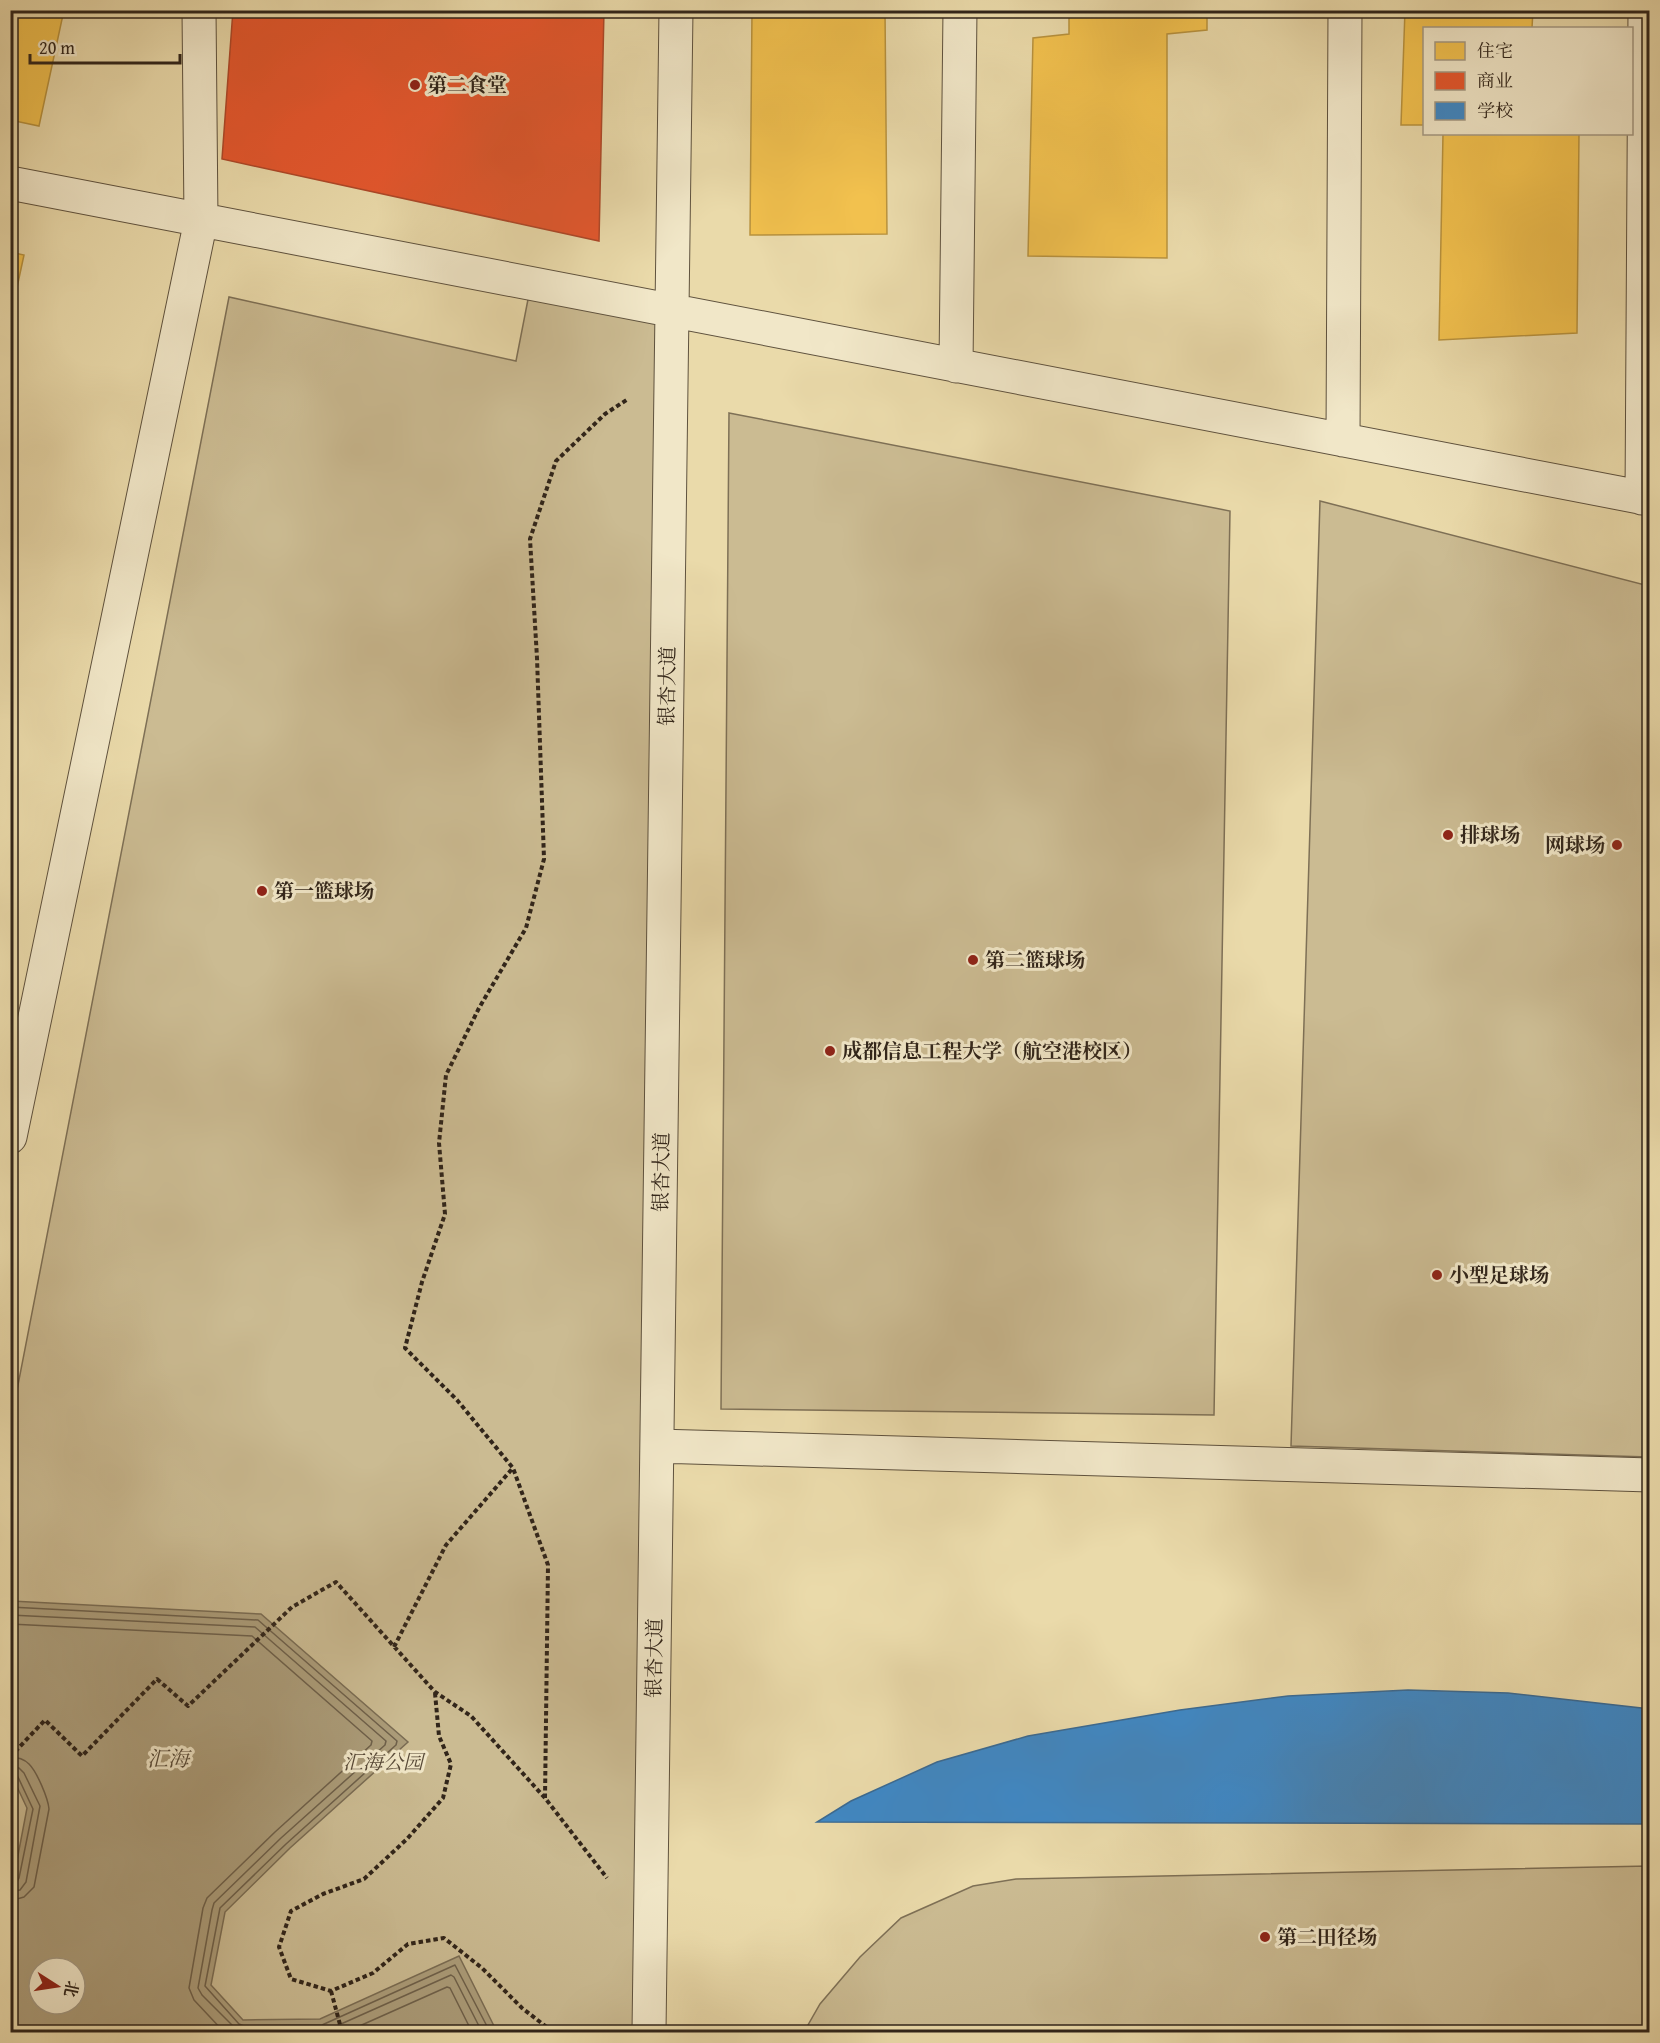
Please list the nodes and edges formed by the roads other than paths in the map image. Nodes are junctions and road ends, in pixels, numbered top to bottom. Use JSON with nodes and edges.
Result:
{"nodes":[{"id":1,"x":199,"y":10,"type":"edge"},
{"id":2,"x":676,"y":10,"type":"edge"},
{"id":3,"x":960,"y":10,"type":"edge"},
{"id":4,"x":1345,"y":10,"type":"edge"},
{"id":5,"x":1645,"y":10,"type":"edge"},
{"id":6,"x":10,"y":183,"type":"edge"},
{"id":7,"x":201,"y":220,"type":"junction"},
{"id":8,"x":671,"y":311,"type":"junction"},
{"id":9,"x":956,"y":366,"type":"junction"},
{"id":10,"x":1343,"y":440,"type":"junction"},
{"id":11,"x":1646,"y":499,"type":"edge"},
{"id":12,"x":10,"y":1137,"type":"edge"},
{"id":13,"x":657,"y":1446,"type":"junction"},
{"id":14,"x":1272,"y":1463,"type":"dead end"},
{"id":15,"x":1650,"y":1475,"type":"edge"},
{"id":16,"x":649,"y":2032,"type":"edge"}],
"edges":[{"from":1,"to":7,"type":"street"},
{"from":2,"to":8,"type":"street","name":"银杏大道"},
{"from":3,"to":9,"type":"street"},
{"from":4,"to":10,"type":"street"},
{"from":5,"to":11,"type":"street"},
{"from":6,"to":7,"type":"street"},
{"from":7,"to":8,"type":"street"},
{"from":7,"to":12,"type":"street"},
{"from":8,"to":9,"type":"street"},
{"from":8,"to":13,"type":"street","name":"银杏大道"},
{"from":9,"to":10,"type":"street"},
{"from":10,"to":11,"type":"street"},
{"from":13,"to":15,"type":"street"},
{"from":13,"to":16,"type":"street","name":"银杏大道"},
{"from":14,"to":15,"type":"street"}]}
